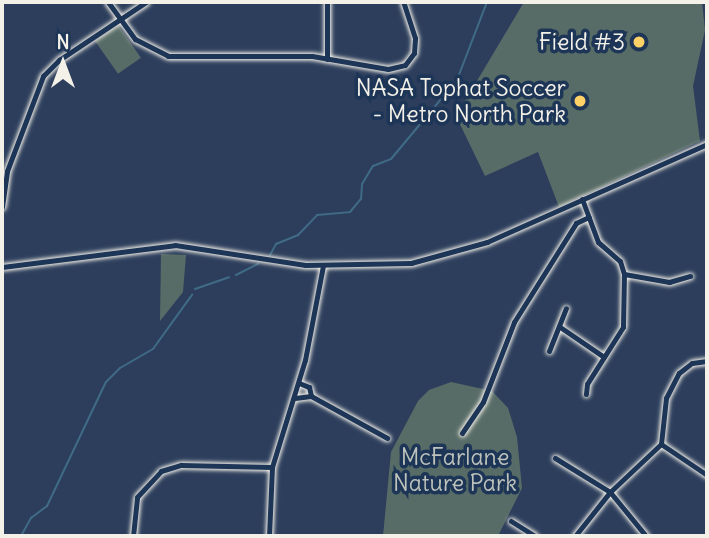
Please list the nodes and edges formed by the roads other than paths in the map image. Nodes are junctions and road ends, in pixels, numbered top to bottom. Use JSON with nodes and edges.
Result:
{"nodes":[{"id":1,"x":108,"y":2,"type":"edge"},
{"id":2,"x":146,"y":2,"type":"edge"},
{"id":3,"x":327,"y":2,"type":"edge"},
{"id":4,"x":403,"y":2,"type":"edge"},
{"id":5,"x":120,"y":19,"type":"junction"},
{"id":6,"x":327,"y":58,"type":"junction"},
{"id":7,"x":707,"y":144,"type":"edge"},
{"id":8,"x":582,"y":199,"type":"junction"},
{"id":9,"x":2,"y":207,"type":"edge"},
{"id":10,"x":589,"y":217,"type":"junction"},
{"id":11,"x":323,"y":266,"type":"junction"},
{"id":12,"x":2,"y":267,"type":"edge"},
{"id":13,"x":624,"y":274,"type":"junction"},
{"id":14,"x":690,"y":276,"type":"dead end"},
{"id":15,"x":566,"y":309,"type":"dead end"},
{"id":16,"x":560,"y":327,"type":"junction"},
{"id":17,"x":549,"y":351,"type":"dead end"},
{"id":18,"x":604,"y":357,"type":"junction"},
{"id":19,"x":705,"y":358,"type":"edge"},
{"id":20,"x":299,"y":383,"type":"junction"},
{"id":21,"x":586,"y":394,"type":"dead end"},
{"id":22,"x":311,"y":396,"type":"junction"},
{"id":23,"x":295,"y":398,"type":"junction"},
{"id":24,"x":463,"y":433,"type":"dead end"},
{"id":25,"x":387,"y":439,"type":"dead end"},
{"id":26,"x":661,"y":444,"type":"junction"},
{"id":27,"x":555,"y":458,"type":"dead end"},
{"id":28,"x":272,"y":467,"type":"junction"},
{"id":29,"x":707,"y":475,"type":"edge"},
{"id":30,"x":610,"y":492,"type":"junction"},
{"id":31,"x":511,"y":522,"type":"dead end"},
{"id":32,"x":133,"y":536,"type":"edge"},
{"id":33,"x":269,"y":536,"type":"edge"},
{"id":34,"x":535,"y":536,"type":"edge"},
{"id":35,"x":575,"y":536,"type":"edge"},
{"id":36,"x":646,"y":536,"type":"edge"}],
"edges":[{"from":1,"to":5,"type":"street"},
{"from":2,"to":5,"type":"street"},
{"from":3,"to":6,"type":"street"},
{"from":4,"to":6,"type":"street"},
{"from":5,"to":6,"type":"street"},
{"from":5,"to":9,"type":"street"},
{"from":7,"to":8,"type":"street"},
{"from":8,"to":10,"type":"street"},
{"from":8,"to":11,"type":"street"},
{"from":10,"to":13,"type":"street"},
{"from":10,"to":24,"type":"street"},
{"from":11,"to":12,"type":"street"},
{"from":11,"to":20,"type":"street"},
{"from":13,"to":14,"type":"street"},
{"from":13,"to":18,"type":"street"},
{"from":15,"to":16,"type":"street"},
{"from":16,"to":17,"type":"street"},
{"from":16,"to":18,"type":"street"},
{"from":18,"to":21,"type":"street"},
{"from":19,"to":26,"type":"street"},
{"from":20,"to":22,"type":"street"},
{"from":20,"to":23,"type":"street"},
{"from":22,"to":23,"type":"street"},
{"from":22,"to":25,"type":"street"},
{"from":23,"to":28,"type":"street"},
{"from":26,"to":29,"type":"street"},
{"from":26,"to":30,"type":"street"},
{"from":27,"to":30,"type":"street"},
{"from":28,"to":32,"type":"street"},
{"from":28,"to":33,"type":"street"},
{"from":30,"to":35,"type":"street"},
{"from":30,"to":36,"type":"street"},
{"from":31,"to":34,"type":"street"}]}
